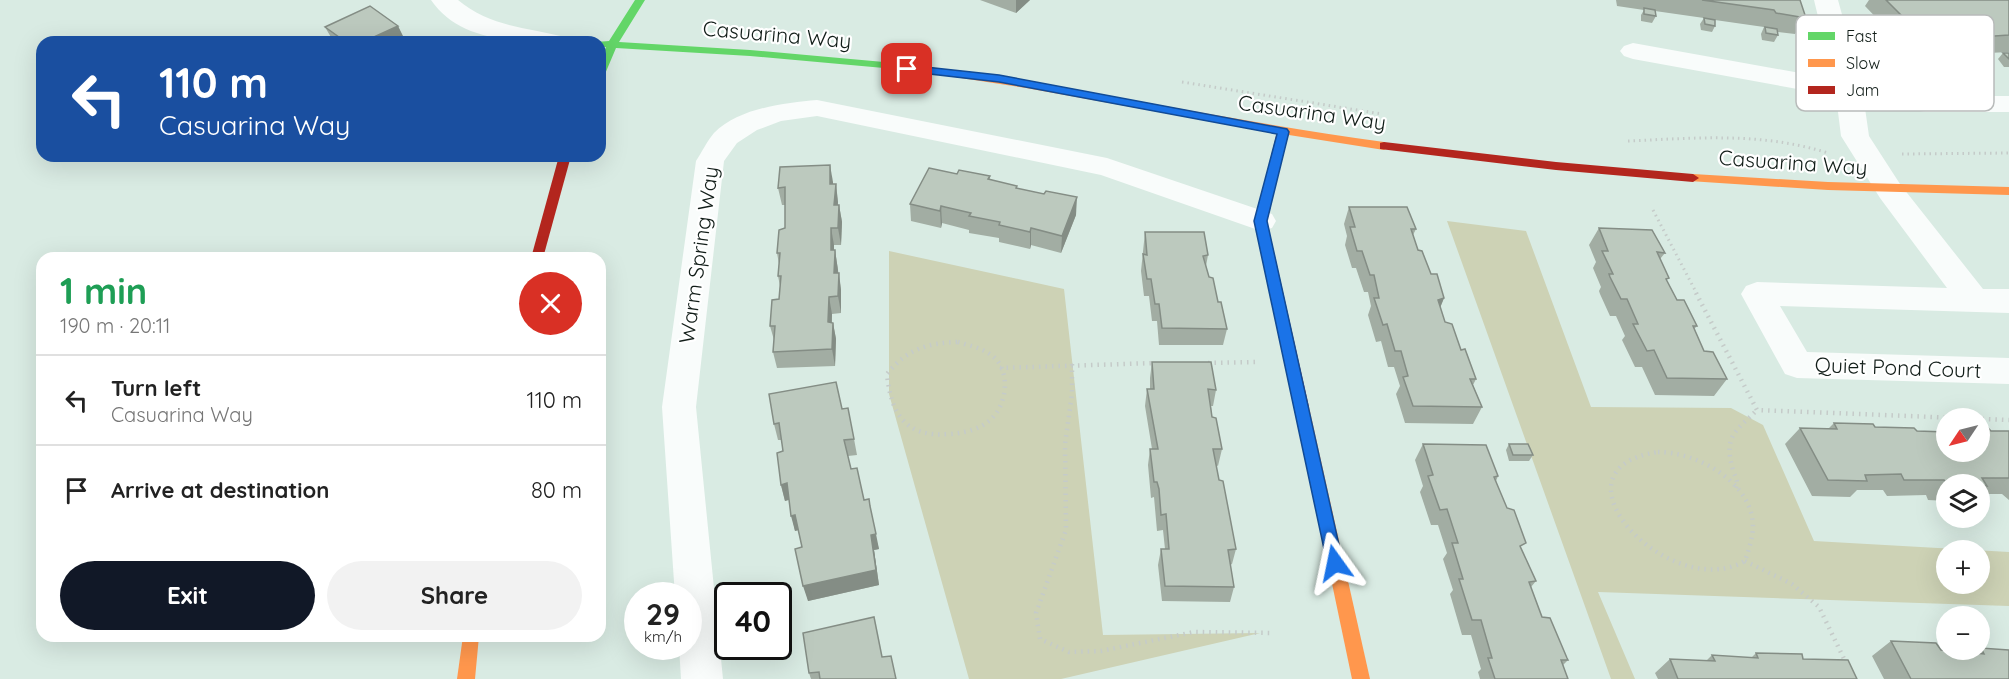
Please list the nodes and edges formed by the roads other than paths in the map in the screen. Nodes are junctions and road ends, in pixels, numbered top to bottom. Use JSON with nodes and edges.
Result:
{"nodes":[{"id":1,"x":443,"y":0,"type":"edge"},
{"id":2,"x":640,"y":0,"type":"edge"},
{"id":3,"x":1826,"y":0,"type":"edge"},
{"id":4,"x":1830,"y":15,"type":"edge"},
{"id":5,"x":523,"y":36,"type":"edge"},
{"id":6,"x":606,"y":44,"type":"edge"},
{"id":7,"x":1633,"y":51,"type":"dead end"},
{"id":8,"x":1796,"y":80,"type":"edge"},
{"id":9,"x":1852,"y":111,"type":"edge"},
{"id":10,"x":1283,"y":132,"type":"junction"},
{"id":11,"x":563,"y":162,"type":"edge"},
{"id":12,"x":1890,"y":191,"type":"junction"},
{"id":13,"x":2009,"y":191,"type":"edge"},
{"id":14,"x":1261,"y":221,"type":"junction"},
{"id":15,"x":539,"y":252,"type":"edge"},
{"id":16,"x":1974,"y":300,"type":"junction"},
{"id":17,"x":2009,"y":300,"type":"edge"},
{"id":18,"x":2009,"y":371,"type":"edge"},
{"id":19,"x":470,"y":642,"type":"edge"},
{"id":20,"x":466,"y":679,"type":"edge"},
{"id":21,"x":702,"y":679,"type":"edge"},
{"id":22,"x":1361,"y":679,"type":"edge"}],
"edges":[{"from":1,"to":5,"type":"street"},
{"from":2,"to":6,"type":"street"},
{"from":3,"to":4,"type":"street"},
{"from":6,"to":10,"type":"street","name":"Casuarina Way"},
{"from":7,"to":8,"type":"street"},
{"from":9,"to":12,"type":"street"},
{"from":10,"to":12,"type":"street","name":"Casuarina Way"},
{"from":10,"to":14,"type":"street"},
{"from":11,"to":15,"type":"street"},
{"from":12,"to":13,"type":"street","name":"Casuarina Way"},
{"from":12,"to":16,"type":"street"},
{"from":14,"to":21,"type":"street","name":"Warm Spring Way"},
{"from":14,"to":22,"type":"street"},
{"from":16,"to":17,"type":"street","name":"Quiet Pond Court"},
{"from":16,"to":18,"type":"street","name":"Quiet Pond Court"},
{"from":19,"to":20,"type":"street"}]}
